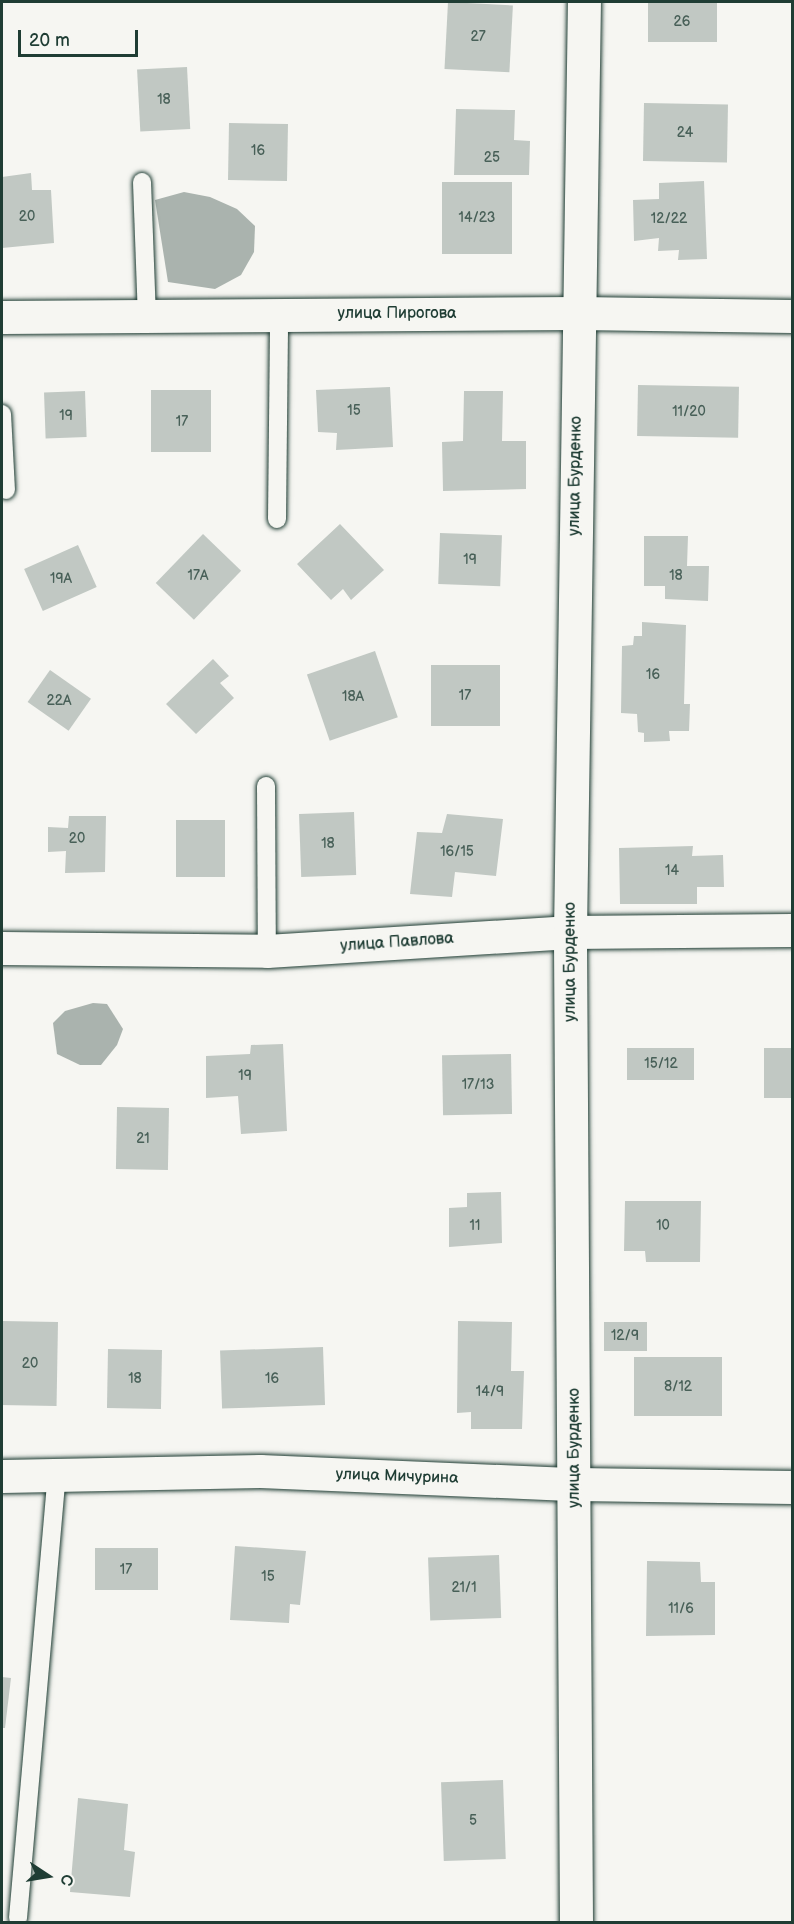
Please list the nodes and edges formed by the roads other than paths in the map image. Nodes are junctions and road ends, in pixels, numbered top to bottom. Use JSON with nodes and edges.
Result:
{"nodes":[{"id":1,"x":584,"y":2,"type":"edge"},
{"id":2,"x":142,"y":182,"type":"dead end"},
{"id":3,"x":578,"y":313,"type":"junction"},
{"id":4,"x":279,"y":315,"type":"junction"},
{"id":5,"x":147,"y":316,"type":"junction"},
{"id":6,"x":792,"y":316,"type":"edge"},
{"id":7,"x":2,"y":317,"type":"edge"},
{"id":8,"x":2,"y":414,"type":"edge"},
{"id":9,"x":6,"y":490,"type":"dead end"},
{"id":10,"x":277,"y":519,"type":"dead end"},
{"id":11,"x":266,"y":786,"type":"dead end"},
{"id":12,"x":792,"y":930,"type":"edge"},
{"id":13,"x":570,"y":932,"type":"junction"},
{"id":14,"x":2,"y":948,"type":"edge"},
{"id":15,"x":267,"y":951,"type":"junction"},
{"id":16,"x":57,"y":1475,"type":"junction"},
{"id":17,"x":2,"y":1476,"type":"edge"},
{"id":18,"x":575,"y":1484,"type":"junction"},
{"id":19,"x":792,"y":1487,"type":"edge"},
{"id":20,"x":18,"y":1918,"type":"dead end"},
{"id":21,"x":576,"y":1923,"type":"edge"}],
"edges":[{"from":1,"to":3,"type":"street","name":"улица Бурденко"},
{"from":2,"to":5,"type":"lane"},
{"from":3,"to":4,"type":"street","name":"улица Пирогова"},
{"from":3,"to":6,"type":"street","name":"улица Пирогова"},
{"from":3,"to":13,"type":"street","name":"улица Бурденко"},
{"from":4,"to":5,"type":"street","name":"улица Пирогова"},
{"from":4,"to":10,"type":"lane"},
{"from":5,"to":7,"type":"street","name":"улица Пирогова"},
{"from":8,"to":9,"type":"lane"},
{"from":11,"to":15,"type":"lane"},
{"from":12,"to":13,"type":"street","name":"улица Павлова"},
{"from":13,"to":15,"type":"street","name":"улица Павлова"},
{"from":13,"to":18,"type":"street","name":"улица Бурденко"},
{"from":14,"to":15,"type":"street","name":"улица Павлова"},
{"from":16,"to":17,"type":"street","name":"улица Мичурина"},
{"from":16,"to":18,"type":"street","name":"улица Мичурина"},
{"from":16,"to":20,"type":"lane"},
{"from":18,"to":19,"type":"street","name":"улица Мичурина"},
{"from":18,"to":21,"type":"street","name":"улица Бурденко"}]}
